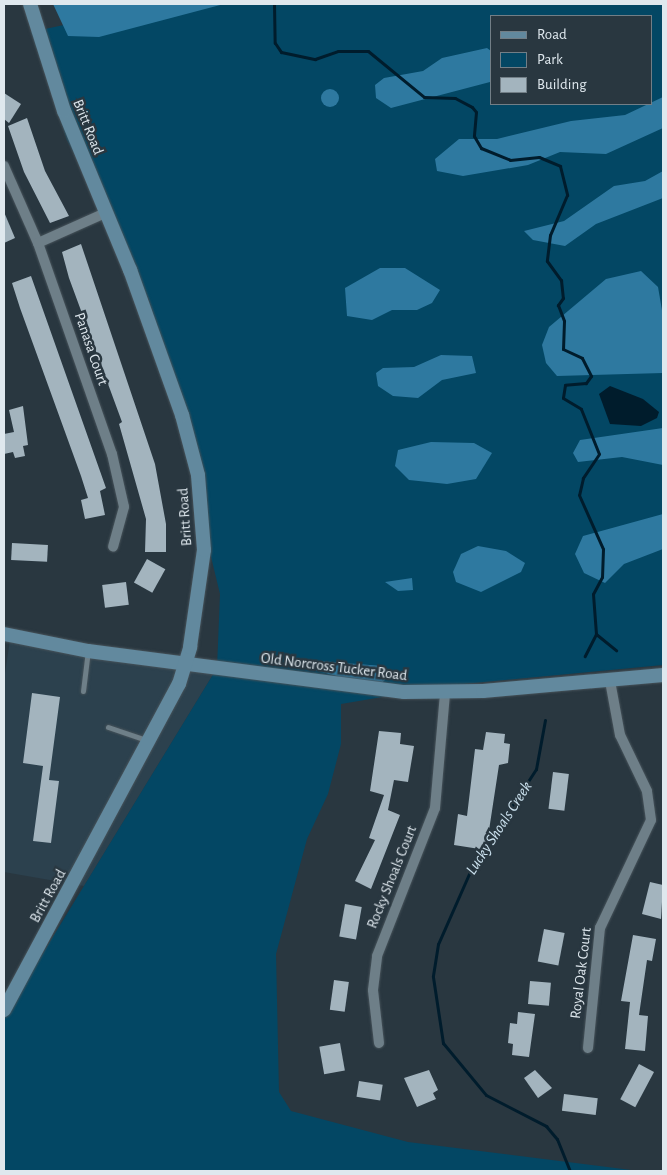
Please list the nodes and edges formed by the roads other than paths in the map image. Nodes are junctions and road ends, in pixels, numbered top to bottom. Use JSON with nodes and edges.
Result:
{"nodes":[{"id":1,"x":30,"y":4,"type":"edge"},
{"id":2,"x":4,"y":166,"type":"edge"},
{"id":3,"x":106,"y":213,"type":"junction"},
{"id":4,"x":38,"y":243,"type":"junction"},
{"id":5,"x":113,"y":547,"type":"dead end"},
{"id":6,"x":4,"y":634,"type":"edge"},
{"id":7,"x":88,"y":651,"type":"junction"},
{"id":8,"x":186,"y":664,"type":"junction"},
{"id":9,"x":663,"y":675,"type":"edge"},
{"id":10,"x":610,"y":681,"type":"junction"},
{"id":11,"x":83,"y":691,"type":"dead end"},
{"id":12,"x":445,"y":693,"type":"junction"},
{"id":13,"x":108,"y":727,"type":"dead end"},
{"id":14,"x":152,"y":742,"type":"junction"},
{"id":15,"x":4,"y":1010,"type":"edge"},
{"id":16,"x":378,"y":1043,"type":"dead end"},
{"id":17,"x":588,"y":1048,"type":"dead end"}],
"edges":[{"from":1,"to":3,"type":"street","name":"Britt Road"},
{"from":2,"to":4,"type":"street","name":"Panasa Court"},
{"from":3,"to":4,"type":"street"},
{"from":3,"to":8,"type":"street","name":"Britt Road"},
{"from":4,"to":5,"type":"street","name":"Panasa Court"},
{"from":6,"to":7,"type":"street","name":"Old Norcross Tucker Road"},
{"from":7,"to":8,"type":"street","name":"Old Norcross Tucker Road"},
{"from":7,"to":11,"type":"lane"},
{"from":8,"to":12,"type":"street","name":"Old Norcross Tucker Road"},
{"from":8,"to":14,"type":"street","name":"Britt Road"},
{"from":9,"to":10,"type":"street","name":"Old Norcross Tucker Road"},
{"from":10,"to":12,"type":"street","name":"Old Norcross Tucker Road"},
{"from":10,"to":17,"type":"street","name":"Royal Oak Court"},
{"from":12,"to":16,"type":"street","name":"Rocky Shoals Court"},
{"from":13,"to":14,"type":"lane"},
{"from":14,"to":15,"type":"street","name":"Britt Road"}]}
